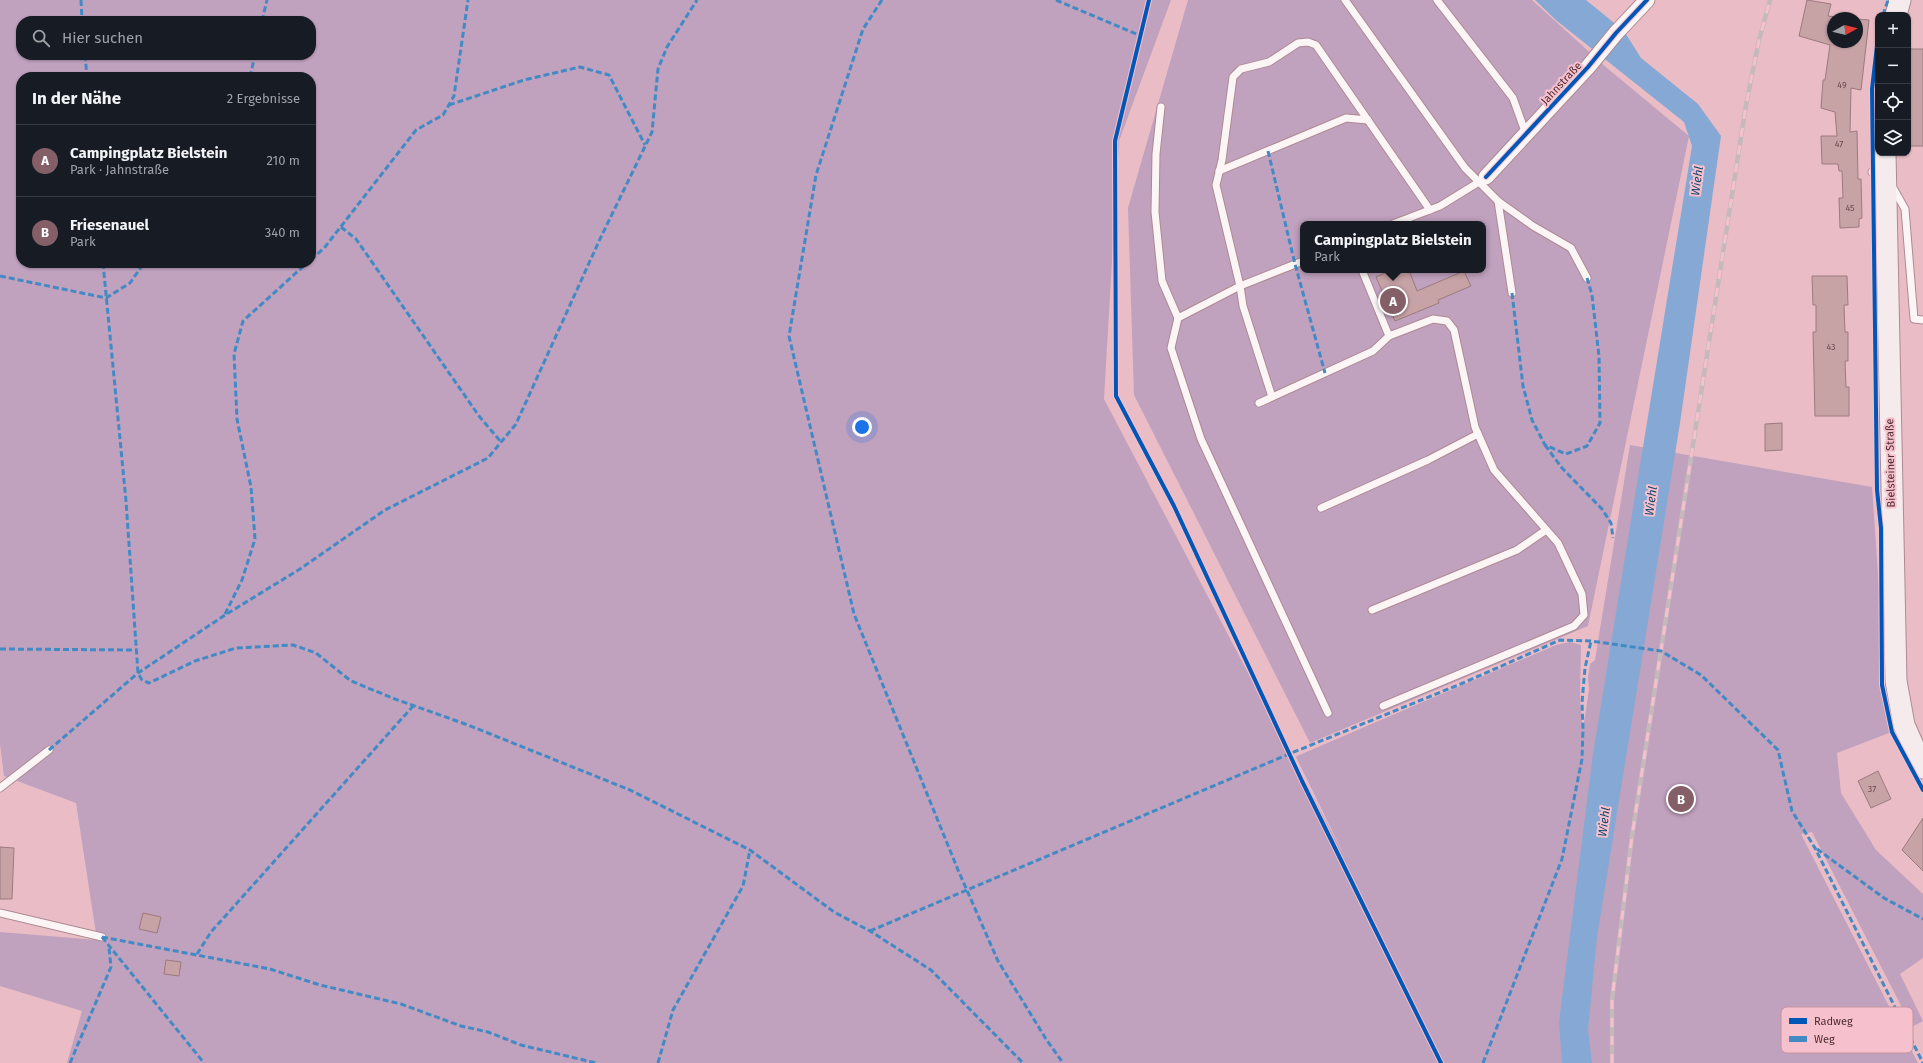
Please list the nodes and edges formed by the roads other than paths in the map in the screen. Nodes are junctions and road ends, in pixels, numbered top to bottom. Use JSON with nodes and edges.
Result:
{"nodes":[{"id":1,"x":1345,"y":0,"type":"edge"},
{"id":2,"x":1437,"y":0,"type":"edge"},
{"id":3,"x":1647,"y":0,"type":"edge"},
{"id":4,"x":1900,"y":0,"type":"edge"},
{"id":5,"x":1897,"y":12,"type":"edge"},
{"id":6,"x":1161,"y":107,"type":"dead end"},
{"id":7,"x":1368,"y":120,"type":"junction"},
{"id":8,"x":1526,"y":134,"type":"junction"},
{"id":9,"x":1881,"y":166,"type":"edge"},
{"id":10,"x":1219,"y":171,"type":"junction"},
{"id":11,"x":1482,"y":179,"type":"junction"},
{"id":12,"x":1498,"y":201,"type":"junction"},
{"id":13,"x":1430,"y":210,"type":"junction"},
{"id":14,"x":1401,"y":221,"type":"edge"},
{"id":15,"x":1300,"y":262,"type":"edge"},
{"id":16,"x":1363,"y":273,"type":"edge"},
{"id":17,"x":1587,"y":278,"type":"dead end"},
{"id":18,"x":1240,"y":286,"type":"junction"},
{"id":19,"x":1512,"y":293,"type":"dead end"},
{"id":20,"x":1178,"y":318,"type":"junction"},
{"id":21,"x":1923,"y":320,"type":"edge"},
{"id":22,"x":1389,"y":336,"type":"junction"},
{"id":23,"x":1272,"y":397,"type":"junction"},
{"id":24,"x":1258,"y":402,"type":"dead end"},
{"id":25,"x":1478,"y":434,"type":"junction"},
{"id":26,"x":1321,"y":508,"type":"dead end"},
{"id":27,"x":1546,"y":530,"type":"junction"},
{"id":28,"x":1372,"y":610,"type":"dead end"},
{"id":29,"x":1383,"y":706,"type":"dead end"},
{"id":30,"x":1328,"y":713,"type":"dead end"},
{"id":31,"x":49,"y":750,"type":"dead end"},
{"id":32,"x":1923,"y":768,"type":"edge"},
{"id":33,"x":0,"y":788,"type":"edge"},
{"id":34,"x":0,"y":913,"type":"edge"},
{"id":35,"x":102,"y":937,"type":"dead end"}],
"edges":[{"from":1,"to":11,"type":"lane"},
{"from":2,"to":8,"type":"lane"},
{"from":3,"to":8,"type":"street","name":"Jahnstraße"},
{"from":4,"to":5,"type":"main road"},
{"from":6,"to":20,"type":"lane"},
{"from":7,"to":10,"type":"lane"},
{"from":7,"to":10,"type":"lane"},
{"from":7,"to":13,"type":"lane"},
{"from":8,"to":11,"type":"street","name":"Jahnstraße"},
{"from":9,"to":21,"type":"lane"},
{"from":9,"to":32,"type":"main road","name":"Bielsteiner Straße"},
{"from":10,"to":18,"type":"lane"},
{"from":11,"to":12,"type":"lane"},
{"from":11,"to":13,"type":"lane"},
{"from":12,"to":17,"type":"lane"},
{"from":12,"to":19,"type":"lane"},
{"from":13,"to":14,"type":"lane"},
{"from":15,"to":18,"type":"lane"},
{"from":16,"to":22,"type":"lane"},
{"from":18,"to":20,"type":"lane"},
{"from":18,"to":23,"type":"lane"},
{"from":20,"to":30,"type":"lane"},
{"from":22,"to":23,"type":"lane"},
{"from":22,"to":25,"type":"lane"},
{"from":23,"to":24,"type":"lane"},
{"from":25,"to":26,"type":"lane"},
{"from":25,"to":27,"type":"lane"},
{"from":27,"to":28,"type":"lane"},
{"from":27,"to":29,"type":"lane"},
{"from":31,"to":33,"type":"lane"},
{"from":34,"to":35,"type":"lane"}]}
